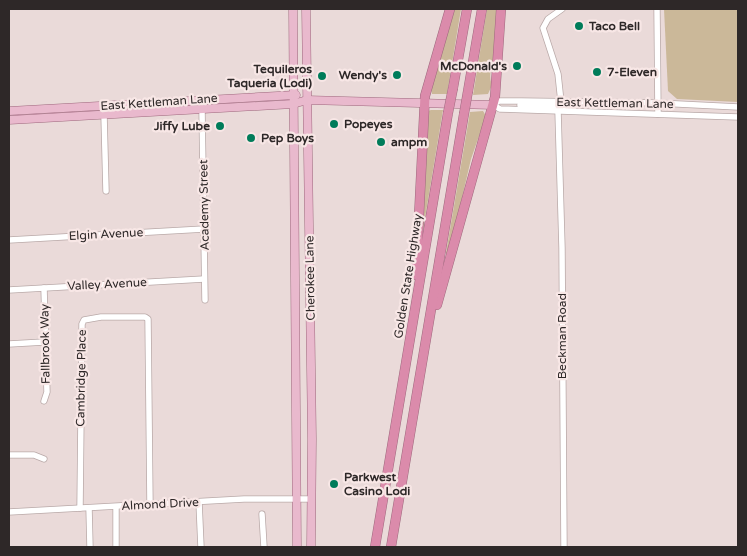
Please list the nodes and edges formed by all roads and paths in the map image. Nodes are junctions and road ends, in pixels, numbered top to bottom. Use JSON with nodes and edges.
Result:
{"nodes":[{"id":1,"x":292,"y":9,"type":"edge"},
{"id":2,"x":306,"y":9,"type":"edge"},
{"id":3,"x":450,"y":9,"type":"edge"},
{"id":4,"x":467,"y":9,"type":"edge"},
{"id":5,"x":482,"y":9,"type":"edge"},
{"id":6,"x":500,"y":9,"type":"edge"},
{"id":7,"x":562,"y":9,"type":"edge"},
{"id":8,"x":657,"y":9,"type":"edge"},
{"id":9,"x":293,"y":93,"type":"junction"},
{"id":10,"x":307,"y":100,"type":"junction"},
{"id":11,"x":425,"y":102,"type":"junction"},
{"id":12,"x":561,"y":102,"type":"junction"},
{"id":13,"x":599,"y":102,"type":"junction"},
{"id":14,"x":658,"y":103,"type":"junction"},
{"id":15,"x":293,"y":104,"type":"junction"},
{"id":16,"x":493,"y":105,"type":"junction"},
{"id":17,"x":738,"y":107,"type":"edge"},
{"id":18,"x":514,"y":109,"type":"junction"},
{"id":19,"x":202,"y":110,"type":"junction"},
{"id":20,"x":9,"y":111,"type":"edge"},
{"id":21,"x":558,"y":111,"type":"junction"},
{"id":22,"x":568,"y":111,"type":"junction"},
{"id":23,"x":658,"y":114,"type":"junction"},
{"id":24,"x":104,"y":115,"type":"junction"},
{"id":25,"x":738,"y":117,"type":"edge"},
{"id":26,"x":9,"y":120,"type":"edge"},
{"id":27,"x":560,"y":125,"type":"junction"},
{"id":28,"x":106,"y":191,"type":"dead end"},
{"id":29,"x":204,"y":229,"type":"junction"},
{"id":30,"x":9,"y":240,"type":"edge"},
{"id":31,"x":204,"y":278,"type":"junction"},
{"id":32,"x":295,"y":279,"type":"junction"},
{"id":33,"x":310,"y":279,"type":"junction"},
{"id":34,"x":44,"y":288,"type":"junction"},
{"id":35,"x":9,"y":290,"type":"edge"},
{"id":36,"x":205,"y":300,"type":"dead end"},
{"id":37,"x":426,"y":341,"type":"junction"},
{"id":38,"x":44,"y":342,"type":"junction"},
{"id":39,"x":9,"y":344,"type":"edge"},
{"id":40,"x":409,"y":344,"type":"junction"},
{"id":41,"x":44,"y":401,"type":"dead end"},
{"id":42,"x":9,"y":455,"type":"edge"},
{"id":43,"x":44,"y":460,"type":"dead end"},
{"id":44,"x":297,"y":499,"type":"junction"},
{"id":45,"x":310,"y":499,"type":"junction"},
{"id":46,"x":199,"y":502,"type":"junction"},
{"id":47,"x":150,"y":505,"type":"junction"},
{"id":48,"x":116,"y":507,"type":"junction"},
{"id":49,"x":80,"y":508,"type":"junction"},
{"id":50,"x":89,"y":508,"type":"junction"},
{"id":51,"x":9,"y":512,"type":"edge"},
{"id":52,"x":262,"y":514,"type":"dead end"},
{"id":53,"x":90,"y":547,"type":"edge"},
{"id":54,"x":116,"y":547,"type":"edge"},
{"id":55,"x":201,"y":547,"type":"edge"},
{"id":56,"x":264,"y":547,"type":"edge"},
{"id":57,"x":297,"y":547,"type":"edge"},
{"id":58,"x":311,"y":547,"type":"edge"},
{"id":59,"x":375,"y":547,"type":"edge"},
{"id":60,"x":391,"y":547,"type":"edge"},
{"id":61,"x":564,"y":547,"type":"edge"}],
"edges":[{"from":1,"to":9,"type":"main road","name":"Cherokee Lane"},
{"from":2,"to":10,"type":"main road","name":"Cherokee Lane"},
{"from":3,"to":11,"type":"highway"},
{"from":4,"to":40,"type":"highway","name":"Golden State Highway","bridge":true},
{"from":5,"to":37,"type":"highway","bridge":true},
{"from":6,"to":16,"type":"highway"},
{"from":7,"to":12,"type":"street"},
{"from":8,"to":14,"type":"street"},
{"from":9,"to":10,"type":"main road","name":"East Kettleman Lane"},
{"from":9,"to":15,"type":"main road","name":"Cherokee Lane"},
{"from":9,"to":20,"type":"main road","name":"East Kettleman Lane"},
{"from":10,"to":11,"type":"main road","name":"East Kettleman Lane"},
{"from":10,"to":15,"type":"main road","name":"East Kettleman Lane"},
{"from":10,"to":33,"type":"main road","name":"Cherokee Lane"},
{"from":11,"to":16,"type":"main road","name":"East Kettleman Lane"},
{"from":11,"to":40,"type":"highway"},
{"from":12,"to":13,"type":"street","name":"East Kettleman Lane"},
{"from":12,"to":16,"type":"street","name":"East Kettleman Lane"},
{"from":12,"to":18,"type":"street"},
{"from":13,"to":14,"type":"street","name":"East Kettleman Lane"},
{"from":13,"to":21,"type":"street"},
{"from":14,"to":17,"type":"street","name":"East Kettleman Lane"},
{"from":14,"to":23,"type":"street"},
{"from":15,"to":19,"type":"main road","name":"East Kettleman Lane"},
{"from":15,"to":32,"type":"main road","name":"Cherokee Lane"},
{"from":16,"to":18,"type":"street","name":"East Kettleman Lane"},
{"from":16,"to":37,"type":"highway"},
{"from":18,"to":21,"type":"street","name":"East Kettleman Lane"},
{"from":19,"to":24,"type":"main road","name":"East Kettleman Lane"},
{"from":19,"to":29,"type":"street","name":"Academy Street"},
{"from":21,"to":22,"type":"street","name":"East Kettleman Lane"},
{"from":21,"to":27,"type":"street","name":"Beckman Road"},
{"from":22,"to":23,"type":"street","name":"East Kettleman Lane"},
{"from":22,"to":27,"type":"street"},
{"from":23,"to":25,"type":"street","name":"East Kettleman Lane"},
{"from":24,"to":26,"type":"main road","name":"East Kettleman Lane"},
{"from":24,"to":28,"type":"street"},
{"from":27,"to":61,"type":"street","name":"Beckman Road"},
{"from":29,"to":30,"type":"street","name":"Elgin Avenue"},
{"from":29,"to":31,"type":"street","name":"Academy Street"},
{"from":31,"to":34,"type":"street","name":"Valley Avenue"},
{"from":31,"to":36,"type":"street","name":"Academy Street"},
{"from":32,"to":33,"type":"main road"},
{"from":32,"to":44,"type":"main road","name":"Cherokee Lane"},
{"from":33,"to":45,"type":"main road","name":"Cherokee Lane"},
{"from":34,"to":35,"type":"street","name":"Valley Avenue"},
{"from":34,"to":38,"type":"street","name":"Fallbrook Way"},
{"from":37,"to":60,"type":"highway"},
{"from":38,"to":39,"type":"street"},
{"from":38,"to":41,"type":"street","name":"Fallbrook Way"},
{"from":40,"to":59,"type":"highway","name":"Golden State Highway"},
{"from":42,"to":43,"type":"street"},
{"from":44,"to":45,"type":"street","name":"Almond Drive"},
{"from":44,"to":46,"type":"street","name":"Almond Drive"},
{"from":44,"to":57,"type":"main road","name":"Cherokee Lane"},
{"from":45,"to":58,"type":"main road","name":"Cherokee Lane"},
{"from":46,"to":47,"type":"street","name":"Almond Drive"},
{"from":46,"to":55,"type":"street"},
{"from":47,"to":48,"type":"street","name":"Almond Drive"},
{"from":47,"to":49,"type":"street","name":"Cambridge Place"},
{"from":48,"to":50,"type":"street","name":"Almond Drive"},
{"from":48,"to":54,"type":"street"},
{"from":49,"to":50,"type":"street","name":"Almond Drive"},
{"from":49,"to":51,"type":"street","name":"Almond Drive"},
{"from":50,"to":53,"type":"street"},
{"from":52,"to":56,"type":"street"}]}
